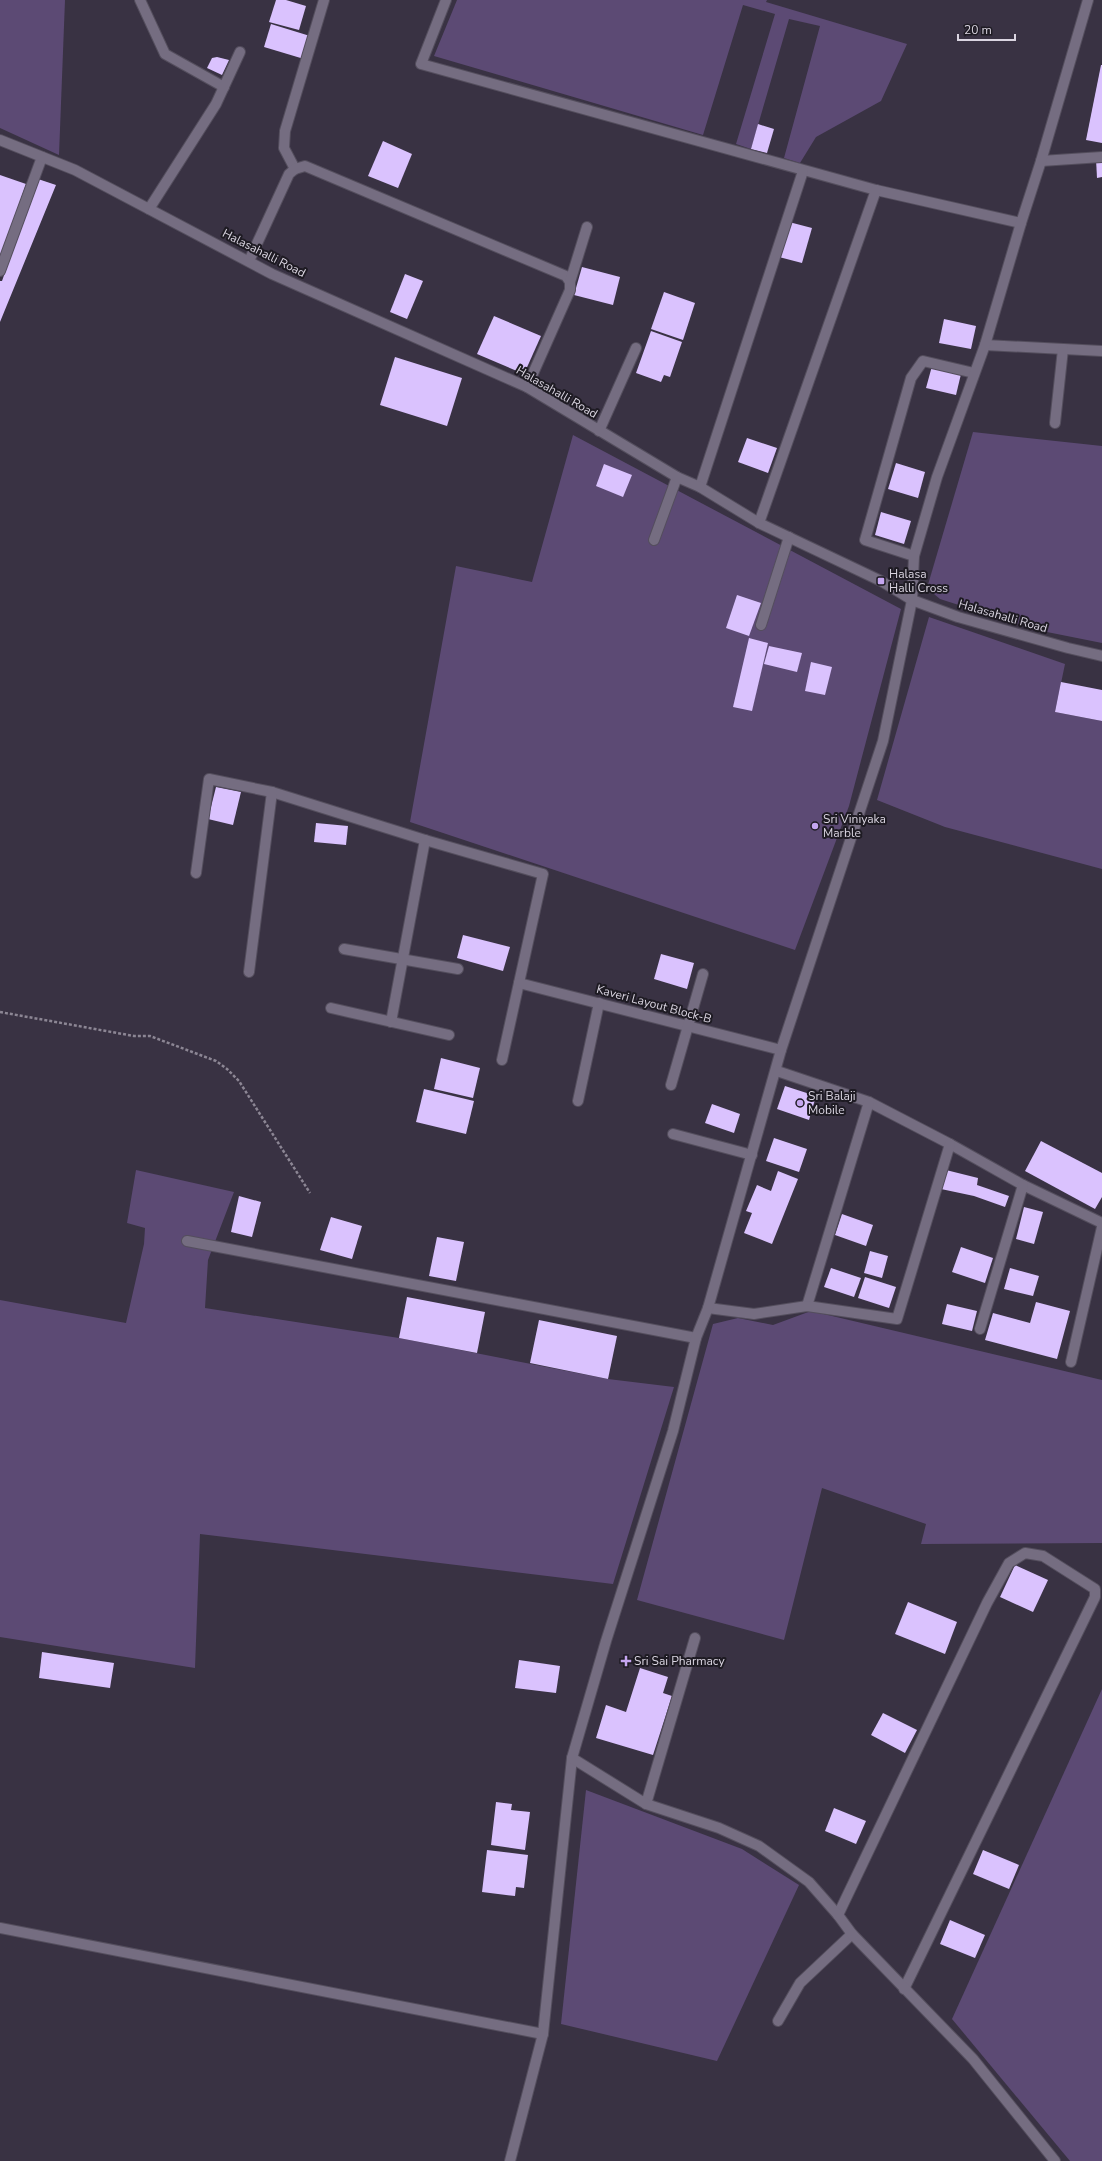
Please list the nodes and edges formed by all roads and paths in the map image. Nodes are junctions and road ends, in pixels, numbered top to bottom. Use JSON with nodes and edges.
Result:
{"nodes":[{"id":1,"x":140,"y":0,"type":"edge"},
{"id":2,"x":324,"y":0,"type":"edge"},
{"id":3,"x":446,"y":0,"type":"edge"},
{"id":4,"x":1088,"y":0,"type":"edge"},
{"id":5,"x":240,"y":52,"type":"dead end"},
{"id":6,"x":224,"y":88,"type":"junction"},
{"id":7,"x":0,"y":140,"type":"edge"},
{"id":8,"x":42,"y":157,"type":"junction"},
{"id":9,"x":1102,"y":157,"type":"edge"},
{"id":10,"x":1041,"y":161,"type":"junction"},
{"id":11,"x":295,"y":169,"type":"junction"},
{"id":12,"x":803,"y":171,"type":"junction"},
{"id":13,"x":876,"y":190,"type":"junction"},
{"id":14,"x":149,"y":209,"type":"junction"},
{"id":15,"x":1021,"y":223,"type":"junction"},
{"id":16,"x":587,"y":228,"type":"dead end"},
{"id":17,"x":249,"y":261,"type":"junction"},
{"id":18,"x":0,"y":271,"type":"edge"},
{"id":19,"x":570,"y":282,"type":"junction"},
{"id":20,"x":985,"y":344,"type":"junction"},
{"id":21,"x":636,"y":348,"type":"dead end"},
{"id":22,"x":1063,"y":349,"type":"junction"},
{"id":23,"x":1102,"y":351,"type":"edge"},
{"id":24,"x":974,"y":373,"type":"junction"},
{"id":25,"x":527,"y":387,"type":"junction"},
{"id":26,"x":1055,"y":422,"type":"dead end"},
{"id":27,"x":599,"y":431,"type":"junction"},
{"id":28,"x":677,"y":477,"type":"junction"},
{"id":29,"x":700,"y":487,"type":"junction"},
{"id":30,"x":759,"y":523,"type":"junction"},
{"id":31,"x":789,"y":537,"type":"junction"},
{"id":32,"x":654,"y":540,"type":"dead end"},
{"id":33,"x":914,"y":556,"type":"junction"},
{"id":34,"x":912,"y":600,"type":"junction"},
{"id":35,"x":760,"y":624,"type":"dead end"},
{"id":36,"x":1102,"y":656,"type":"edge"},
{"id":37,"x":272,"y":792,"type":"junction"},
{"id":38,"x":425,"y":840,"type":"junction"},
{"id":39,"x":196,"y":873,"type":"dead end"},
{"id":40,"x":344,"y":949,"type":"dead end"},
{"id":41,"x":402,"y":959,"type":"junction"},
{"id":42,"x":458,"y":969,"type":"dead end"},
{"id":43,"x":249,"y":972,"type":"dead end"},
{"id":44,"x":703,"y":974,"type":"dead end"},
{"id":45,"x":519,"y":983,"type":"junction"},
{"id":46,"x":600,"y":1003,"type":"junction"},
{"id":47,"x":331,"y":1008,"type":"dead end"},
{"id":48,"x":0,"y":1012,"type":"edge"},
{"id":49,"x":390,"y":1022,"type":"junction"},
{"id":50,"x":687,"y":1026,"type":"junction"},
{"id":51,"x":449,"y":1035,"type":"dead end"},
{"id":52,"x":781,"y":1050,"type":"junction"},
{"id":53,"x":502,"y":1060,"type":"dead end"},
{"id":54,"x":777,"y":1071,"type":"junction"},
{"id":55,"x":671,"y":1085,"type":"dead end"},
{"id":56,"x":578,"y":1101,"type":"dead end"},
{"id":57,"x":869,"y":1102,"type":"junction"},
{"id":58,"x":673,"y":1134,"type":"dead end"},
{"id":59,"x":950,"y":1144,"type":"junction"},
{"id":60,"x":752,"y":1155,"type":"junction"},
{"id":61,"x":1023,"y":1185,"type":"junction"},
{"id":62,"x":310,"y":1193,"type":"dead end"},
{"id":63,"x":1102,"y":1223,"type":"edge"},
{"id":64,"x":1102,"y":1227,"type":"edge"},
{"id":65,"x":187,"y":1241,"type":"dead end"},
{"id":66,"x":806,"y":1306,"type":"junction"},
{"id":67,"x":708,"y":1308,"type":"junction"},
{"id":68,"x":980,"y":1329,"type":"dead end"},
{"id":69,"x":696,"y":1338,"type":"junction"},
{"id":70,"x":1071,"y":1362,"type":"dead end"},
{"id":71,"x":695,"y":1638,"type":"dead end"},
{"id":72,"x":572,"y":1758,"type":"junction"},
{"id":73,"x":646,"y":1804,"type":"junction"},
{"id":74,"x":838,"y":1915,"type":"junction"},
{"id":75,"x":0,"y":1928,"type":"edge"},
{"id":76,"x":852,"y":1934,"type":"junction"},
{"id":77,"x":904,"y":1989,"type":"junction"},
{"id":78,"x":778,"y":2021,"type":"dead end"},
{"id":79,"x":543,"y":2034,"type":"junction"},
{"id":80,"x":510,"y":2161,"type":"edge"},
{"id":81,"x":1055,"y":2161,"type":"edge"}],
"edges":[{"from":1,"to":6,"type":"street"},
{"from":2,"to":11,"type":"street"},
{"from":3,"to":12,"type":"street"},
{"from":4,"to":10,"type":"street"},
{"from":5,"to":6,"type":"street"},
{"from":6,"to":14,"type":"street"},
{"from":7,"to":8,"type":"street","name":"Halasahalli Road"},
{"from":8,"to":14,"type":"street","name":"Halasahalli Road"},
{"from":8,"to":18,"type":"street"},
{"from":9,"to":10,"type":"street"},
{"from":10,"to":15,"type":"street"},
{"from":11,"to":17,"type":"street"},
{"from":11,"to":19,"type":"street"},
{"from":12,"to":13,"type":"street"},
{"from":12,"to":29,"type":"street"},
{"from":13,"to":15,"type":"street"},
{"from":13,"to":30,"type":"street"},
{"from":14,"to":17,"type":"street","name":"Halasahalli Road"},
{"from":15,"to":20,"type":"street"},
{"from":16,"to":19,"type":"street"},
{"from":17,"to":25,"type":"street","name":"Halasahalli Road"},
{"from":19,"to":25,"type":"street"},
{"from":20,"to":22,"type":"street"},
{"from":20,"to":24,"type":"street"},
{"from":21,"to":27,"type":"street"},
{"from":22,"to":23,"type":"street"},
{"from":22,"to":26,"type":"street"},
{"from":24,"to":33,"type":"street"},
{"from":24,"to":33,"type":"street"},
{"from":25,"to":27,"type":"street","name":"Halasahalli Road"},
{"from":27,"to":28,"type":"street","name":"Halasahalli Road"},
{"from":28,"to":29,"type":"street","name":"Halasahalli Road"},
{"from":28,"to":32,"type":"street"},
{"from":29,"to":30,"type":"street","name":"Halasahalli Road"},
{"from":30,"to":31,"type":"street","name":"Halasahalli Road"},
{"from":31,"to":34,"type":"street","name":"Halasahalli Road"},
{"from":31,"to":35,"type":"street"},
{"from":33,"to":34,"type":"street"},
{"from":34,"to":36,"type":"street","name":"Halasahalli Road"},
{"from":34,"to":52,"type":"street"},
{"from":37,"to":38,"type":"street"},
{"from":37,"to":39,"type":"street"},
{"from":37,"to":43,"type":"street"},
{"from":38,"to":41,"type":"street"},
{"from":38,"to":45,"type":"street"},
{"from":40,"to":41,"type":"street"},
{"from":41,"to":42,"type":"street"},
{"from":41,"to":49,"type":"street"},
{"from":44,"to":50,"type":"street"},
{"from":45,"to":46,"type":"street","name":"Kaveri Layout Block-B"},
{"from":45,"to":53,"type":"street"},
{"from":46,"to":50,"type":"street","name":"Kaveri Layout Block-B"},
{"from":46,"to":56,"type":"street"},
{"from":47,"to":49,"type":"street"},
{"from":48,"to":62,"type":"path"},
{"from":49,"to":51,"type":"street"},
{"from":50,"to":52,"type":"street","name":"Kaveri Layout Block-B"},
{"from":50,"to":55,"type":"street"},
{"from":52,"to":54,"type":"street"},
{"from":54,"to":57,"type":"street"},
{"from":54,"to":60,"type":"street"},
{"from":57,"to":59,"type":"street"},
{"from":57,"to":66,"type":"street"},
{"from":58,"to":60,"type":"street"},
{"from":59,"to":61,"type":"street"},
{"from":59,"to":66,"type":"street"},
{"from":60,"to":67,"type":"street"},
{"from":61,"to":63,"type":"street"},
{"from":61,"to":68,"type":"street"},
{"from":64,"to":70,"type":"street"},
{"from":65,"to":69,"type":"street"},
{"from":66,"to":67,"type":"street"},
{"from":67,"to":69,"type":"street"},
{"from":69,"to":72,"type":"street"},
{"from":71,"to":73,"type":"street"},
{"from":72,"to":73,"type":"street"},
{"from":72,"to":79,"type":"street"},
{"from":73,"to":74,"type":"street"},
{"from":74,"to":76,"type":"street"},
{"from":74,"to":77,"type":"street"},
{"from":75,"to":79,"type":"street"},
{"from":76,"to":77,"type":"street"},
{"from":76,"to":78,"type":"street"},
{"from":77,"to":81,"type":"street"},
{"from":79,"to":80,"type":"street"}]}
